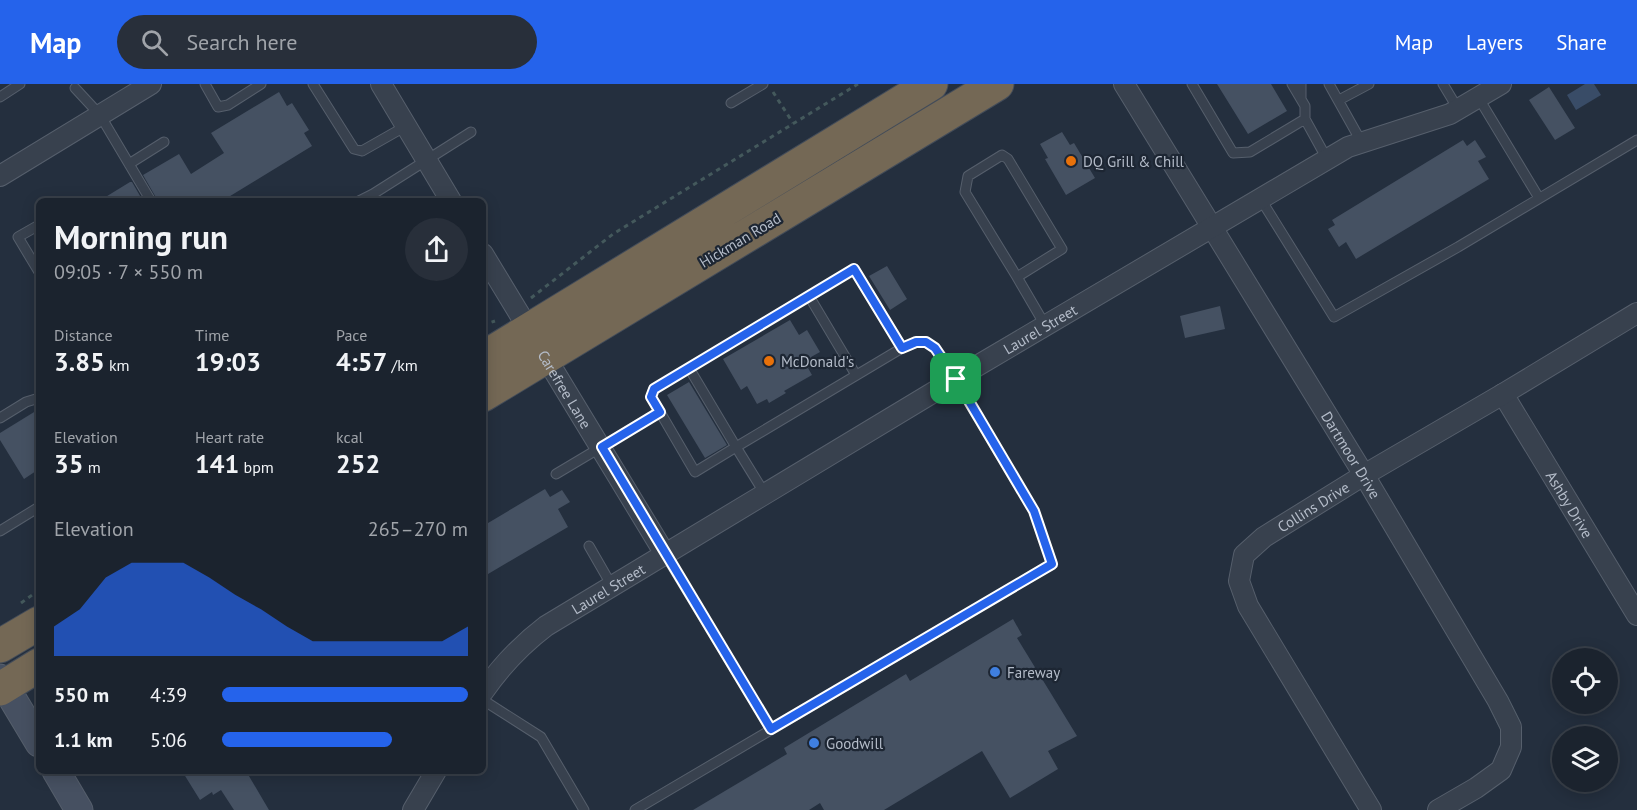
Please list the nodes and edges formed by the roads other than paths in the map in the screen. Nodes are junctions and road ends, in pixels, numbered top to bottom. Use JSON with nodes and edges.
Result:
{"nodes":[{"id":1,"x":20,"y":84,"type":"edge"},
{"id":2,"x":151,"y":84,"type":"edge"},
{"id":3,"x":205,"y":84,"type":"edge"},
{"id":4,"x":261,"y":84,"type":"edge"},
{"id":5,"x":313,"y":84,"type":"edge"},
{"id":6,"x":381,"y":84,"type":"edge"},
{"id":7,"x":763,"y":84,"type":"edge"},
{"id":8,"x":931,"y":84,"type":"edge"},
{"id":9,"x":998,"y":84,"type":"edge"},
{"id":10,"x":1124,"y":84,"type":"edge"},
{"id":11,"x":1192,"y":84,"type":"edge"},
{"id":12,"x":1292,"y":84,"type":"edge"},
{"id":13,"x":1301,"y":84,"type":"edge"},
{"id":14,"x":1329,"y":84,"type":"edge"},
{"id":15,"x":1370,"y":84,"type":"edge"},
{"id":16,"x":1443,"y":84,"type":"edge"},
{"id":17,"x":1501,"y":84,"type":"edge"},
{"id":18,"x":75,"y":88,"type":"dead end"},
{"id":19,"x":0,"y":97,"type":"edge"},
{"id":20,"x":1478,"y":97,"type":"junction"},
{"id":21,"x":1301,"y":99,"type":"junction"},
{"id":22,"x":1339,"y":100,"type":"junction"},
{"id":23,"x":731,"y":103,"type":"dead end"},
{"id":24,"x":1458,"y":109,"type":"junction"},
{"id":25,"x":100,"y":115,"type":"junction"},
{"id":26,"x":1305,"y":119,"type":"junction"},
{"id":27,"x":406,"y":126,"type":"junction"},
{"id":28,"x":471,"y":132,"type":"dead end"},
{"id":29,"x":1637,"y":140,"type":"edge"},
{"id":30,"x":164,"y":142,"type":"dead end"},
{"id":31,"x":1362,"y":143,"type":"junction"},
{"id":32,"x":1327,"y":159,"type":"junction"},
{"id":33,"x":426,"y":160,"type":"junction"},
{"id":34,"x":129,"y":164,"type":"junction"},
{"id":35,"x":0,"y":176,"type":"edge"},
{"id":36,"x":375,"y":197,"type":"edge"},
{"id":37,"x":149,"y":198,"type":"edge"},
{"id":38,"x":449,"y":198,"type":"edge"},
{"id":39,"x":1260,"y":198,"type":"junction"},
{"id":40,"x":1539,"y":198,"type":"junction"},
{"id":41,"x":36,"y":227,"type":"edge"},
{"id":42,"x":1210,"y":227,"type":"junction"},
{"id":43,"x":486,"y":259,"type":"edge"},
{"id":44,"x":36,"y":267,"type":"edge"},
{"id":45,"x":1017,"y":277,"type":"junction"},
{"id":46,"x":808,"y":296,"type":"junction"},
{"id":47,"x":1637,"y":313,"type":"edge"},
{"id":48,"x":1045,"y":325,"type":"junction"},
{"id":49,"x":530,"y":332,"type":"junction"},
{"id":50,"x":902,"y":348,"type":"junction"},
{"id":51,"x":486,"y":356,"type":"edge"},
{"id":52,"x":689,"y":368,"type":"junction"},
{"id":53,"x":856,"y":375,"type":"junction"},
{"id":54,"x":956,"y":379,"type":"junction"},
{"id":55,"x":486,"y":391,"type":"edge"},
{"id":56,"x":1503,"y":394,"type":"junction"},
{"id":57,"x":36,"y":399,"type":"edge"},
{"id":58,"x":660,"y":412,"type":"junction"},
{"id":59,"x":0,"y":418,"type":"edge"},
{"id":60,"x":602,"y":447,"type":"junction"},
{"id":61,"x":736,"y":447,"type":"junction"},
{"id":62,"x":556,"y":474,"type":"dead end"},
{"id":63,"x":1364,"y":475,"type":"junction"},
{"id":64,"x":765,"y":494,"type":"junction"},
{"id":65,"x":36,"y":509,"type":"edge"},
{"id":66,"x":0,"y":531,"type":"edge"},
{"id":67,"x":589,"y":546,"type":"dead end"},
{"id":68,"x":665,"y":554,"type":"junction"},
{"id":69,"x":612,"y":586,"type":"junction"},
{"id":70,"x":1637,"y":615,"type":"edge"},
{"id":71,"x":36,"y":625,"type":"edge"},
{"id":72,"x":0,"y":646,"type":"edge"},
{"id":73,"x":36,"y":667,"type":"edge"},
{"id":74,"x":2,"y":684,"type":"edge"},
{"id":75,"x":486,"y":688,"type":"edge"},
{"id":76,"x":486,"y":702,"type":"edge"},
{"id":77,"x":771,"y":729,"type":"junction"},
{"id":78,"x":36,"y":738,"type":"edge"},
{"id":79,"x":58,"y":774,"type":"edge"},
{"id":80,"x":434,"y":774,"type":"edge"},
{"id":81,"x":79,"y":810,"type":"edge"},
{"id":82,"x":413,"y":810,"type":"edge"},
{"id":83,"x":584,"y":810,"type":"edge"},
{"id":84,"x":634,"y":810,"type":"edge"},
{"id":85,"x":1371,"y":810,"type":"edge"},
{"id":86,"x":1438,"y":810,"type":"edge"}],
"edges":[{"from":1,"to":19,"type":"lane"},
{"from":2,"to":25,"type":"street"},
{"from":3,"to":4,"type":"lane"},
{"from":5,"to":27,"type":"lane"},
{"from":6,"to":27,"type":"street"},
{"from":7,"to":23,"type":"lane"},
{"from":8,"to":49,"type":"highway","name":"Hickman Road"},
{"from":9,"to":49,"type":"highway","name":"Hickman Road"},
{"from":10,"to":42,"type":"street","name":"Dartmoor Drive"},
{"from":11,"to":26,"type":"lane"},
{"from":12,"to":21,"type":"lane"},
{"from":13,"to":21,"type":"lane"},
{"from":14,"to":22,"type":"lane"},
{"from":15,"to":22,"type":"lane"},
{"from":16,"to":24,"type":"lane"},
{"from":17,"to":20,"type":"street","name":"Laurel Street"},
{"from":18,"to":25,"type":"lane"},
{"from":20,"to":24,"type":"street","name":"Laurel Street"},
{"from":20,"to":40,"type":"lane"},
{"from":21,"to":26,"type":"lane"},
{"from":22,"to":31,"type":"lane"},
{"from":24,"to":31,"type":"street","name":"Laurel Street"},
{"from":25,"to":34,"type":"lane"},
{"from":25,"to":35,"type":"street"},
{"from":26,"to":32,"type":"lane"},
{"from":27,"to":33,"type":"street"},
{"from":28,"to":33,"type":"lane"},
{"from":29,"to":40,"type":"lane"},
{"from":30,"to":34,"type":"lane"},
{"from":31,"to":32,"type":"street","name":"Laurel Street"},
{"from":32,"to":39,"type":"street","name":"Laurel Street"},
{"from":33,"to":36,"type":"lane"},
{"from":33,"to":38,"type":"street"},
{"from":34,"to":37,"type":"lane"},
{"from":39,"to":40,"type":"lane"},
{"from":39,"to":42,"type":"street","name":"Laurel Street"},
{"from":41,"to":44,"type":"lane"},
{"from":42,"to":48,"type":"street","name":"Laurel Street"},
{"from":42,"to":63,"type":"street","name":"Dartmoor Drive"},
{"from":43,"to":49,"type":"street","name":"Carefree Lane"},
{"from":45,"to":45,"type":"lane"},
{"from":45,"to":48,"type":"lane"},
{"from":46,"to":50,"type":"lane"},
{"from":46,"to":52,"type":"lane"},
{"from":46,"to":53,"type":"lane"},
{"from":47,"to":56,"type":"street","name":"Collins Drive"},
{"from":48,"to":54,"type":"street","name":"Laurel Street"},
{"from":49,"to":51,"type":"highway","name":"Hickman Road"},
{"from":49,"to":55,"type":"highway","name":"Hickman Road"},
{"from":49,"to":60,"type":"street","name":"Carefree Lane"},
{"from":50,"to":53,"type":"lane"},
{"from":50,"to":54,"type":"lane"},
{"from":52,"to":58,"type":"lane"},
{"from":52,"to":61,"type":"lane"},
{"from":53,"to":61,"type":"lane"},
{"from":54,"to":64,"type":"street","name":"Laurel Street"},
{"from":54,"to":77,"type":"lane"},
{"from":56,"to":63,"type":"street","name":"Collins Drive"},
{"from":56,"to":70,"type":"street","name":"Ashby Drive"},
{"from":57,"to":59,"type":"lane"},
{"from":58,"to":60,"type":"lane"},
{"from":58,"to":61,"type":"lane"},
{"from":60,"to":62,"type":"lane"},
{"from":60,"to":68,"type":"street","name":"Carefree Lane"},
{"from":61,"to":64,"type":"lane"},
{"from":63,"to":85,"type":"street","name":"Collins Drive"},
{"from":63,"to":86,"type":"street","name":"Dartmoor Drive"},
{"from":64,"to":68,"type":"street","name":"Laurel Street"},
{"from":65,"to":66,"type":"lane"},
{"from":67,"to":69,"type":"lane"},
{"from":68,"to":69,"type":"street","name":"Laurel Street"},
{"from":68,"to":77,"type":"lane"},
{"from":69,"to":75,"type":"street","name":"Laurel Street"},
{"from":71,"to":72,"type":"highway"},
{"from":73,"to":74,"type":"highway"},
{"from":74,"to":78,"type":"street"},
{"from":76,"to":83,"type":"lane"},
{"from":77,"to":84,"type":"lane"},
{"from":79,"to":81,"type":"street"},
{"from":80,"to":82,"type":"street"}]}
